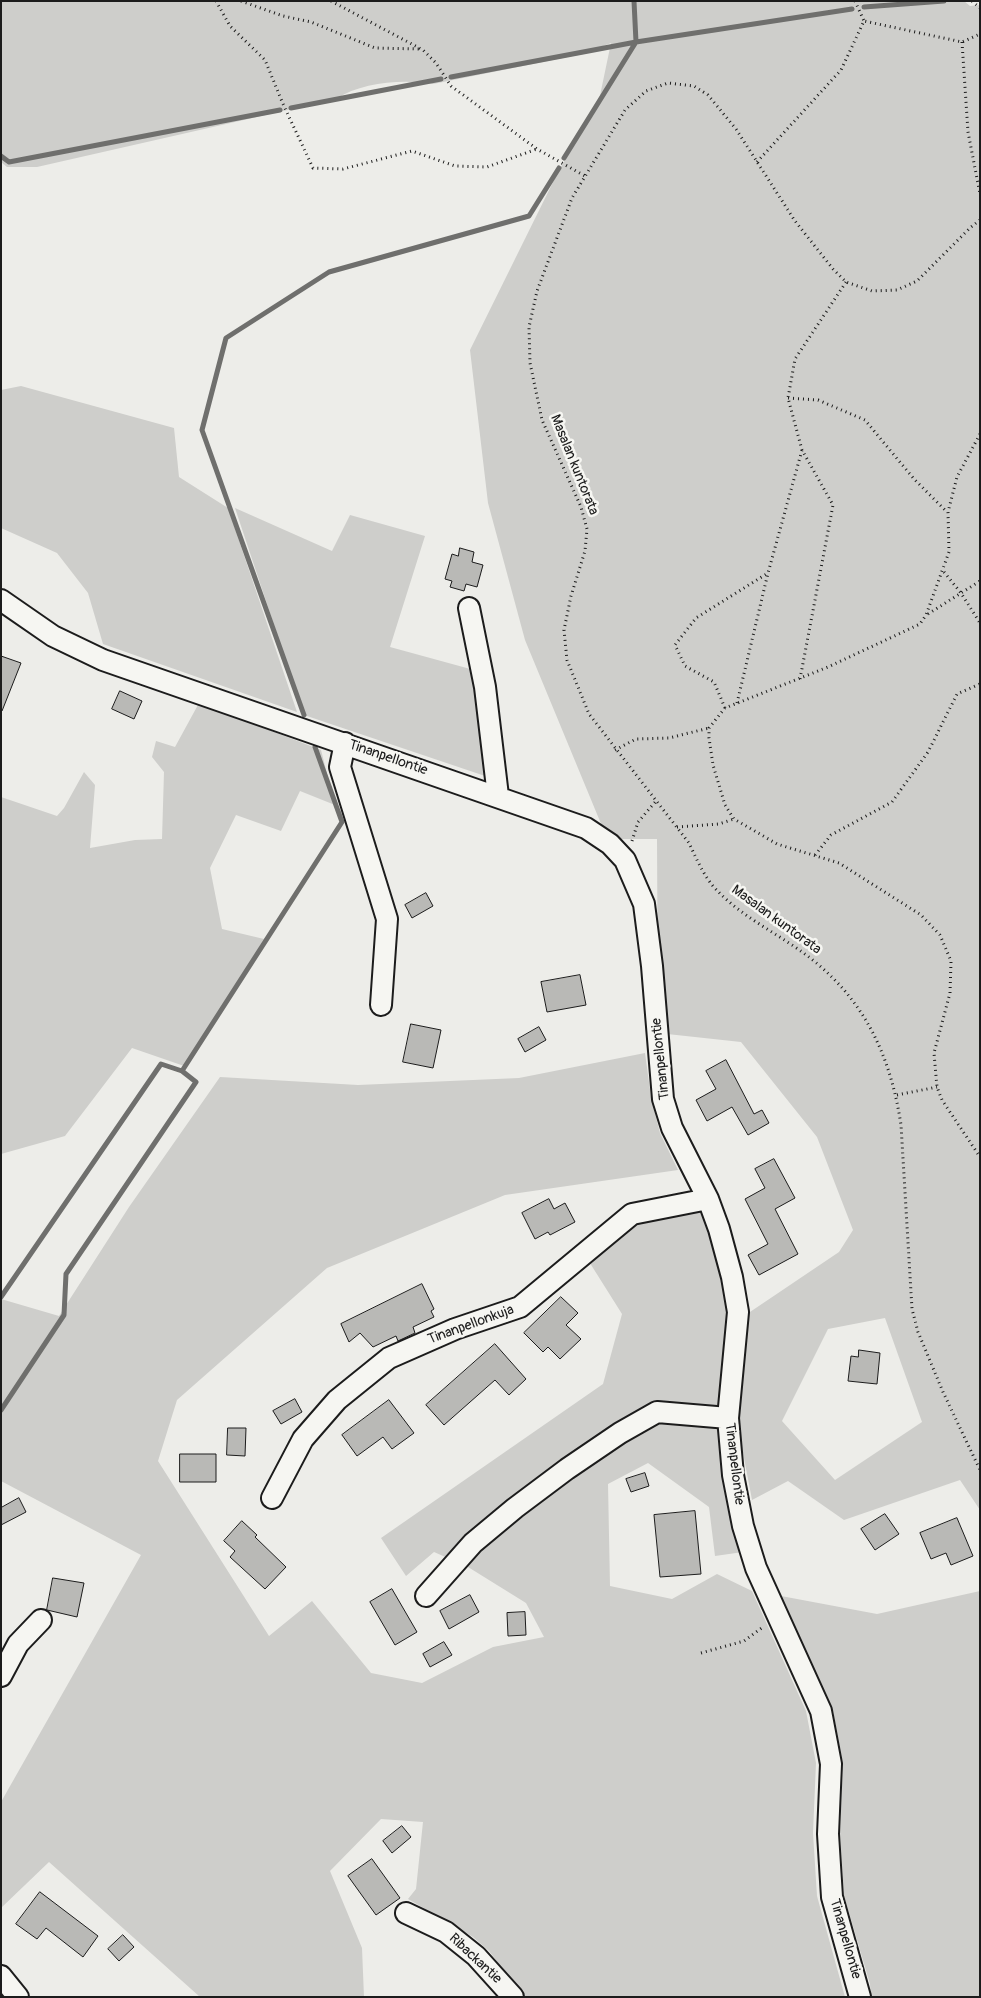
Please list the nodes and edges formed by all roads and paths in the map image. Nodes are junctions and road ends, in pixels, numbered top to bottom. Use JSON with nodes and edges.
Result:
{"nodes":[{"id":1,"x":216,"y":1,"type":"edge"},
{"id":2,"x":242,"y":1,"type":"edge"},
{"id":3,"x":331,"y":1,"type":"edge"},
{"id":4,"x":855,"y":1,"type":"edge"},
{"id":5,"x":972,"y":1,"type":"edge"},
{"id":6,"x":980,"y":8,"type":"edge"},
{"id":7,"x":864,"y":21,"type":"junction"},
{"id":8,"x":980,"y":34,"type":"edge"},
{"id":9,"x":962,"y":42,"type":"junction"},
{"id":10,"x":423,"y":50,"type":"junction"},
{"id":11,"x":537,"y":149,"type":"junction"},
{"id":12,"x":757,"y":162,"type":"junction"},
{"id":13,"x":585,"y":176,"type":"junction"},
{"id":14,"x":980,"y":194,"type":"edge"},
{"id":15,"x":980,"y":220,"type":"edge"},
{"id":16,"x":846,"y":282,"type":"junction"},
{"id":17,"x":788,"y":398,"type":"junction"},
{"id":18,"x":980,"y":434,"type":"edge"},
{"id":19,"x":802,"y":450,"type":"junction"},
{"id":20,"x":948,"y":512,"type":"junction"},
{"id":21,"x":943,"y":572,"type":"junction"},
{"id":22,"x":768,"y":573,"type":"junction"},
{"id":23,"x":980,"y":581,"type":"edge"},
{"id":24,"x":961,"y":593,"type":"junction"},
{"id":25,"x":1,"y":600,"type":"edge"},
{"id":26,"x":469,"y":608,"type":"dead end"},
{"id":27,"x":926,"y":615,"type":"junction"},
{"id":28,"x":980,"y":622,"type":"edge"},
{"id":29,"x":800,"y":679,"type":"junction"},
{"id":30,"x":980,"y":684,"type":"edge"},
{"id":31,"x":737,"y":703,"type":"junction"},
{"id":32,"x":725,"y":708,"type":"junction"},
{"id":33,"x":709,"y":728,"type":"junction"},
{"id":34,"x":345,"y":743,"type":"junction"},
{"id":35,"x":615,"y":750,"type":"junction"},
{"id":36,"x":498,"y":796,"type":"junction"},
{"id":37,"x":657,"y":800,"type":"junction"},
{"id":38,"x":734,"y":819,"type":"junction"},
{"id":39,"x":677,"y":827,"type":"junction"},
{"id":40,"x":815,"y":855,"type":"junction"},
{"id":41,"x":625,"y":860,"type":"junction"},
{"id":42,"x":381,"y":1005,"type":"dead end"},
{"id":43,"x":937,"y":1087,"type":"junction"},
{"id":44,"x":896,"y":1095,"type":"junction"},
{"id":45,"x":980,"y":1157,"type":"edge"},
{"id":46,"x":708,"y":1199,"type":"junction"},
{"id":47,"x":728,"y":1418,"type":"junction"},
{"id":48,"x":980,"y":1470,"type":"edge"},
{"id":49,"x":272,"y":1498,"type":"dead end"},
{"id":50,"x":426,"y":1596,"type":"dead end"},
{"id":51,"x":777,"y":1616,"type":"junction"},
{"id":52,"x":41,"y":1620,"type":"dead end"},
{"id":53,"x":701,"y":1653,"type":"dead end"},
{"id":54,"x":1,"y":1676,"type":"edge"},
{"id":55,"x":406,"y":1913,"type":"dead end"},
{"id":56,"x":1,"y":1976,"type":"edge"},
{"id":57,"x":18,"y":1997,"type":"edge"},
{"id":58,"x":514,"y":1997,"type":"edge"},
{"id":59,"x":860,"y":1997,"type":"edge"}],
"edges":[{"from":1,"to":11,"type":"path"},
{"from":2,"to":10,"type":"path"},
{"from":3,"to":10,"type":"path"},
{"from":4,"to":7,"type":"path"},
{"from":5,"to":6,"type":"path"},
{"from":7,"to":9,"type":"path"},
{"from":7,"to":12,"type":"path"},
{"from":8,"to":9,"type":"path"},
{"from":9,"to":14,"type":"path"},
{"from":10,"to":11,"type":"path"},
{"from":11,"to":13,"type":"path"},
{"from":12,"to":13,"type":"path","name":"Masalan kuntorata"},
{"from":12,"to":16,"type":"path","name":"Masalan kuntorata"},
{"from":13,"to":35,"type":"path","name":"Masalan kuntorata"},
{"from":15,"to":16,"type":"path","name":"Masalan kuntorata"},
{"from":16,"to":17,"type":"path"},
{"from":17,"to":19,"type":"path"},
{"from":17,"to":20,"type":"path"},
{"from":18,"to":20,"type":"path"},
{"from":19,"to":22,"type":"path"},
{"from":19,"to":29,"type":"path"},
{"from":20,"to":21,"type":"path"},
{"from":21,"to":24,"type":"path"},
{"from":21,"to":27,"type":"path"},
{"from":22,"to":31,"type":"path"},
{"from":22,"to":32,"type":"path"},
{"from":23,"to":24,"type":"path"},
{"from":24,"to":27,"type":"path"},
{"from":24,"to":28,"type":"path"},
{"from":25,"to":34,"type":"street","name":"Tinanpellontie"},
{"from":26,"to":36,"type":"street"},
{"from":27,"to":29,"type":"path"},
{"from":29,"to":31,"type":"path"},
{"from":30,"to":40,"type":"path"},
{"from":31,"to":32,"type":"path"},
{"from":32,"to":33,"type":"path"},
{"from":33,"to":35,"type":"path"},
{"from":33,"to":38,"type":"path"},
{"from":34,"to":36,"type":"street","name":"Tinanpellontie"},
{"from":34,"to":42,"type":"street"},
{"from":35,"to":37,"type":"path","name":"Masalan kuntorata"},
{"from":36,"to":41,"type":"street","name":"Tinanpellontie"},
{"from":37,"to":39,"type":"path","name":"Masalan kuntorata"},
{"from":37,"to":41,"type":"path"},
{"from":38,"to":39,"type":"path"},
{"from":38,"to":40,"type":"path"},
{"from":39,"to":44,"type":"path","name":"Masalan kuntorata"},
{"from":40,"to":43,"type":"path"},
{"from":41,"to":46,"type":"street","name":"Tinanpellontie"},
{"from":43,"to":44,"type":"path"},
{"from":43,"to":45,"type":"path"},
{"from":44,"to":48,"type":"path","name":"Masalan kuntorata"},
{"from":46,"to":47,"type":"street","name":"Tinanpellontie"},
{"from":46,"to":49,"type":"street","name":"Tinanpellonkuja"},
{"from":47,"to":50,"type":"street"},
{"from":47,"to":51,"type":"street","name":"Tinanpellontie"},
{"from":51,"to":53,"type":"path"},
{"from":51,"to":59,"type":"street","name":"Tinanpellontie"},
{"from":52,"to":54,"type":"street"},
{"from":55,"to":58,"type":"street","name":"Ribackantie"},
{"from":56,"to":57,"type":"street"}]}
